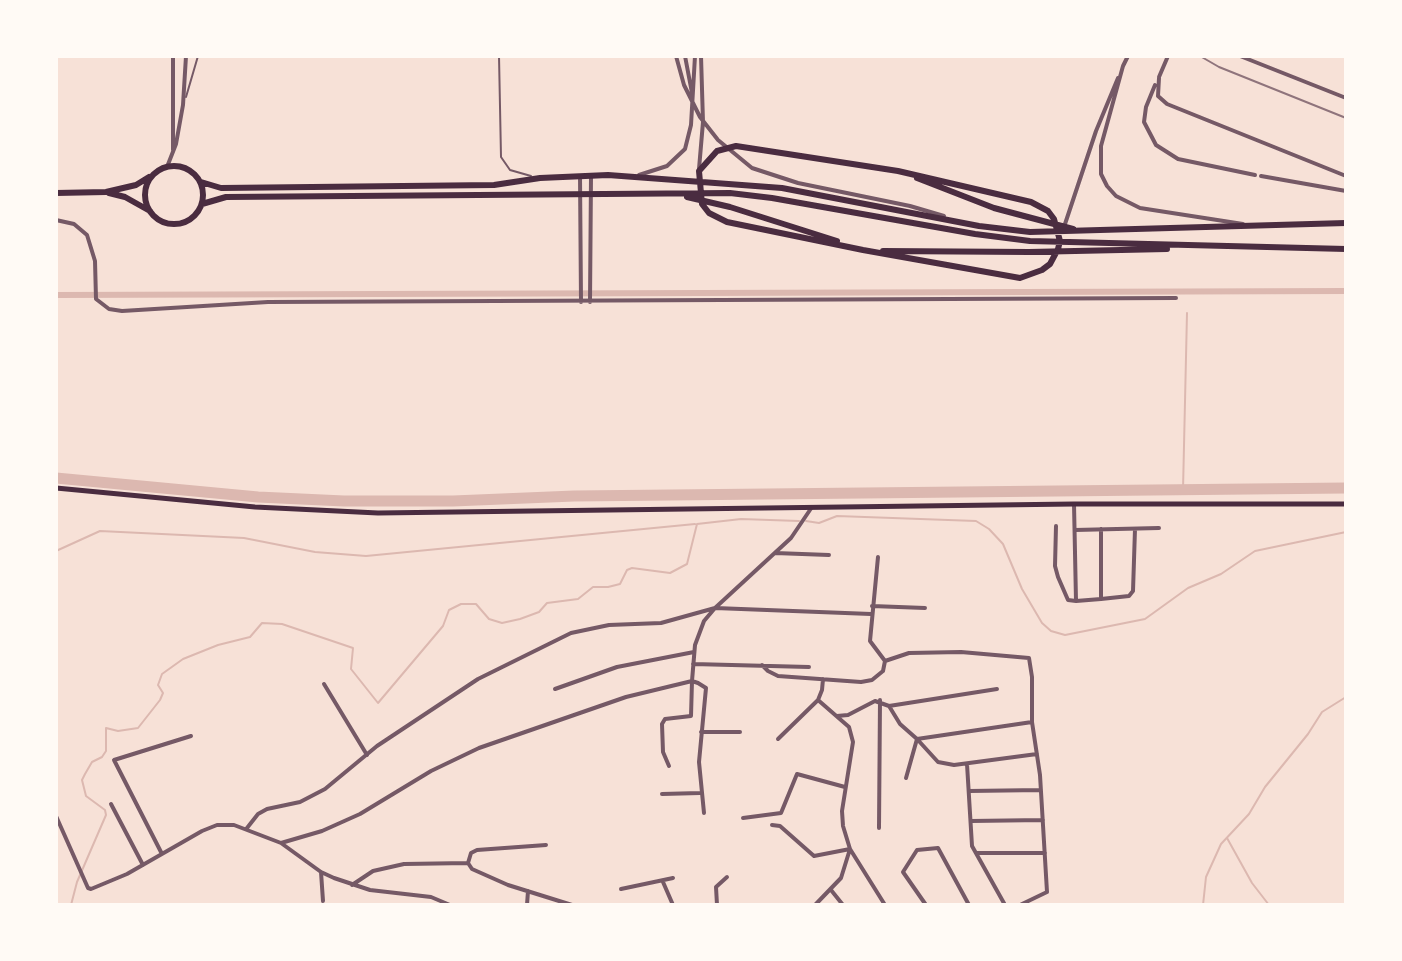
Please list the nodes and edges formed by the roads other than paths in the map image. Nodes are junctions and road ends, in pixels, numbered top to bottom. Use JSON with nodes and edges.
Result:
{"nodes":[{"id":1,"x":173,"y":56,"type":"edge"},
{"id":2,"x":186,"y":56,"type":"edge"},
{"id":3,"x":198,"y":56,"type":"edge"},
{"id":4,"x":499,"y":56,"type":"edge"},
{"id":5,"x":676,"y":56,"type":"edge"},
{"id":6,"x":685,"y":56,"type":"edge"},
{"id":7,"x":698,"y":56,"type":"edge"},
{"id":8,"x":1168,"y":56,"type":"edge"},
{"id":9,"x":1240,"y":56,"type":"edge"},
{"id":10,"x":1126,"y":59,"type":"edge"},
{"id":11,"x":1159,"y":78,"type":"junction"},
{"id":12,"x":1346,"y":98,"type":"edge"},
{"id":13,"x":1161,"y":100,"type":"junction"},
{"id":14,"x":183,"y":105,"type":"junction"},
{"id":15,"x":1146,"y":107,"type":"junction"},
{"id":16,"x":695,"y":109,"type":"junction"},
{"id":17,"x":173,"y":153,"type":"junction"},
{"id":18,"x":167,"y":167,"type":"junction"},
{"id":19,"x":699,"y":171,"type":"junction"},
{"id":20,"x":898,"y":171,"type":"junction"},
{"id":21,"x":152,"y":175,"type":"junction"},
{"id":22,"x":580,"y":175,"type":"junction"},
{"id":23,"x":591,"y":175,"type":"junction"},
{"id":24,"x":1255,"y":175,"type":"dead end"},
{"id":25,"x":637,"y":176,"type":"junction"},
{"id":26,"x":1261,"y":176,"type":"dead end"},
{"id":27,"x":1346,"y":176,"type":"edge"},
{"id":28,"x":540,"y":178,"type":"junction"},
{"id":29,"x":201,"y":182,"type":"junction"},
{"id":30,"x":1346,"y":191,"type":"edge"},
{"id":31,"x":106,"y":192,"type":"junction"},
{"id":32,"x":56,"y":193,"type":"edge"},
{"id":33,"x":580,"y":193,"type":"junction"},
{"id":34,"x":590,"y":193,"type":"junction"},
{"id":35,"x":675,"y":194,"type":"junction"},
{"id":36,"x":202,"y":204,"type":"junction"},
{"id":37,"x":150,"y":211,"type":"junction"},
{"id":38,"x":56,"y":220,"type":"edge"},
{"id":39,"x":958,"y":222,"type":"junction"},
{"id":40,"x":1346,"y":223,"type":"edge"},
{"id":41,"x":1245,"y":224,"type":"junction"},
{"id":42,"x":1084,"y":231,"type":"junction"},
{"id":43,"x":1060,"y":241,"type":"junction"},
{"id":44,"x":1084,"y":247,"type":"junction"},
{"id":45,"x":1346,"y":249,"type":"edge"},
{"id":46,"x":863,"y":250,"type":"junction"},
{"id":47,"x":590,"y":298,"type":"junction"},
{"id":48,"x":1176,"y":298,"type":"dead end"},
{"id":49,"x":581,"y":299,"type":"junction"},
{"id":50,"x":56,"y":488,"type":"edge"},
{"id":51,"x":1074,"y":504,"type":"junction"},
{"id":52,"x":1346,"y":504,"type":"edge"},
{"id":53,"x":812,"y":507,"type":"junction"},
{"id":54,"x":1056,"y":526,"type":"dead end"},
{"id":55,"x":1159,"y":528,"type":"dead end"},
{"id":56,"x":1101,"y":529,"type":"junction"},
{"id":57,"x":1135,"y":529,"type":"junction"},
{"id":58,"x":1075,"y":530,"type":"junction"},
{"id":59,"x":775,"y":553,"type":"junction"},
{"id":60,"x":829,"y":555,"type":"dead end"},
{"id":61,"x":878,"y":557,"type":"dead end"},
{"id":62,"x":1101,"y":599,"type":"junction"},
{"id":63,"x":1076,"y":601,"type":"junction"},
{"id":64,"x":872,"y":606,"type":"junction"},
{"id":65,"x":715,"y":608,"type":"junction"},
{"id":66,"x":925,"y":608,"type":"dead end"},
{"id":67,"x":871,"y":614,"type":"junction"},
{"id":68,"x":694,"y":652,"type":"junction"},
{"id":69,"x":885,"y":661,"type":"junction"},
{"id":70,"x":693,"y":664,"type":"junction"},
{"id":71,"x":762,"y":665,"type":"junction"},
{"id":72,"x":809,"y":667,"type":"dead end"},
{"id":73,"x":823,"y":679,"type":"junction"},
{"id":74,"x":692,"y":681,"type":"junction"},
{"id":75,"x":324,"y":684,"type":"dead end"},
{"id":76,"x":555,"y":689,"type":"dead end"},
{"id":77,"x":997,"y":689,"type":"dead end"},
{"id":78,"x":818,"y":700,"type":"junction"},
{"id":79,"x":880,"y":700,"type":"junction"},
{"id":80,"x":889,"y":706,"type":"junction"},
{"id":81,"x":837,"y":716,"type":"junction"},
{"id":82,"x":1032,"y":722,"type":"junction"},
{"id":83,"x":701,"y":732,"type":"junction"},
{"id":84,"x":740,"y":732,"type":"dead end"},
{"id":85,"x":191,"y":736,"type":"dead end"},
{"id":86,"x":778,"y":739,"type":"dead end"},
{"id":87,"x":917,"y":739,"type":"junction"},
{"id":88,"x":1037,"y":754,"type":"junction"},
{"id":89,"x":367,"y":755,"type":"junction"},
{"id":90,"x":966,"y":764,"type":"junction"},
{"id":91,"x":669,"y":766,"type":"dead end"},
{"id":92,"x":906,"y":778,"type":"dead end"},
{"id":93,"x":845,"y":787,"type":"junction"},
{"id":94,"x":1041,"y":790,"type":"junction"},
{"id":95,"x":969,"y":791,"type":"junction"},
{"id":96,"x":700,"y":793,"type":"junction"},
{"id":97,"x":662,"y":794,"type":"dead end"},
{"id":98,"x":111,"y":804,"type":"dead end"},
{"id":99,"x":704,"y":813,"type":"dead end"},
{"id":100,"x":56,"y":816,"type":"edge"},
{"id":101,"x":743,"y":818,"type":"dead end"},
{"id":102,"x":1043,"y":820,"type":"junction"},
{"id":103,"x":971,"y":821,"type":"junction"},
{"id":104,"x":772,"y":825,"type":"dead end"},
{"id":105,"x":247,"y":828,"type":"junction"},
{"id":106,"x":879,"y":828,"type":"dead end"},
{"id":107,"x":281,"y":843,"type":"junction"},
{"id":108,"x":546,"y":845,"type":"dead end"},
{"id":109,"x":850,"y":849,"type":"junction"},
{"id":110,"x":976,"y":853,"type":"junction"},
{"id":111,"x":1045,"y":853,"type":"junction"},
{"id":112,"x":162,"y":854,"type":"junction"},
{"id":113,"x":468,"y":863,"type":"junction"},
{"id":114,"x":143,"y":865,"type":"junction"},
{"id":115,"x":321,"y":872,"type":"junction"},
{"id":116,"x":727,"y":877,"type":"dead end"},
{"id":117,"x":673,"y":878,"type":"dead end"},
{"id":118,"x":663,"y":881,"type":"junction"},
{"id":119,"x":352,"y":885,"type":"junction"},
{"id":120,"x":621,"y":889,"type":"dead end"},
{"id":121,"x":831,"y":890,"type":"junction"},
{"id":122,"x":528,"y":891,"type":"junction"},
{"id":123,"x":323,"y":901,"type":"dead end"},
{"id":124,"x":450,"y":905,"type":"edge"},
{"id":125,"x":527,"y":905,"type":"edge"},
{"id":126,"x":572,"y":905,"type":"edge"},
{"id":127,"x":673,"y":905,"type":"edge"},
{"id":128,"x":717,"y":905,"type":"edge"},
{"id":129,"x":815,"y":905,"type":"edge"},
{"id":130,"x":843,"y":905,"type":"edge"},
{"id":131,"x":885,"y":905,"type":"edge"},
{"id":132,"x":926,"y":905,"type":"edge"},
{"id":133,"x":969,"y":905,"type":"edge"},
{"id":134,"x":1005,"y":905,"type":"edge"},
{"id":135,"x":1020,"y":905,"type":"edge"}],
"edges":[{"from":1,"to":17,"type":"street"},
{"from":2,"to":14,"type":"street"},
{"from":3,"to":14,"type":"lane"},
{"from":4,"to":28,"type":"lane"},
{"from":5,"to":16,"type":"street"},
{"from":6,"to":16,"type":"street"},
{"from":7,"to":19,"type":"street"},
{"from":7,"to":25,"type":"street"},
{"from":8,"to":11,"type":"street"},
{"from":9,"to":12,"type":"street"},
{"from":10,"to":41,"type":"street"},
{"from":10,"to":43,"type":"street"},
{"from":11,"to":13,"type":"street"},
{"from":11,"to":15,"type":"street"},
{"from":13,"to":15,"type":"street"},
{"from":13,"to":27,"type":"street"},
{"from":14,"to":17,"type":"street"},
{"from":15,"to":24,"type":"street"},
{"from":16,"to":39,"type":"street"},
{"from":17,"to":18,"type":"street"},
{"from":18,"to":21,"type":"main road"},
{"from":18,"to":29,"type":"main road"},
{"from":19,"to":20,"type":"main road"},
{"from":19,"to":46,"type":"main road"},
{"from":20,"to":42,"type":"main road"},
{"from":20,"to":43,"type":"main road"},
{"from":21,"to":31,"type":"main road"},
{"from":21,"to":37,"type":"main road"},
{"from":22,"to":23,"type":"main road"},
{"from":22,"to":28,"type":"main road"},
{"from":22,"to":33,"type":"street"},
{"from":23,"to":25,"type":"main road"},
{"from":23,"to":34,"type":"street"},
{"from":25,"to":39,"type":"main road"},
{"from":26,"to":30,"type":"street"},
{"from":28,"to":29,"type":"main road"},
{"from":29,"to":36,"type":"main road"},
{"from":31,"to":32,"type":"main road"},
{"from":31,"to":37,"type":"main road"},
{"from":33,"to":34,"type":"main road"},
{"from":33,"to":36,"type":"main road"},
{"from":33,"to":49,"type":"street"},
{"from":34,"to":35,"type":"main road"},
{"from":34,"to":47,"type":"street"},
{"from":35,"to":44,"type":"main road"},
{"from":35,"to":46,"type":"main road"},
{"from":36,"to":37,"type":"main road"},
{"from":38,"to":49,"type":"street"},
{"from":39,"to":42,"type":"main road"},
{"from":40,"to":41,"type":"main road"},
{"from":41,"to":42,"type":"main road"},
{"from":43,"to":46,"type":"main road"},
{"from":44,"to":45,"type":"main road"},
{"from":44,"to":46,"type":"main road"},
{"from":47,"to":48,"type":"street"},
{"from":47,"to":49,"type":"street"},
{"from":50,"to":53,"type":"main road"},
{"from":51,"to":52,"type":"main road"},
{"from":51,"to":53,"type":"main road"},
{"from":51,"to":58,"type":"street"},
{"from":53,"to":59,"type":"street"},
{"from":54,"to":63,"type":"street"},
{"from":55,"to":57,"type":"street"},
{"from":56,"to":57,"type":"street"},
{"from":56,"to":58,"type":"street"},
{"from":56,"to":62,"type":"street"},
{"from":57,"to":62,"type":"street"},
{"from":58,"to":63,"type":"street"},
{"from":59,"to":60,"type":"street"},
{"from":59,"to":65,"type":"street"},
{"from":61,"to":64,"type":"street"},
{"from":62,"to":63,"type":"street"},
{"from":64,"to":66,"type":"street"},
{"from":64,"to":67,"type":"street"},
{"from":65,"to":67,"type":"street"},
{"from":65,"to":68,"type":"street"},
{"from":65,"to":89,"type":"street"},
{"from":67,"to":69,"type":"street"},
{"from":68,"to":70,"type":"street"},
{"from":68,"to":76,"type":"street"},
{"from":69,"to":73,"type":"street"},
{"from":69,"to":82,"type":"street"},
{"from":70,"to":71,"type":"street"},
{"from":70,"to":74,"type":"street"},
{"from":71,"to":72,"type":"street"},
{"from":71,"to":73,"type":"street"},
{"from":73,"to":78,"type":"street"},
{"from":74,"to":83,"type":"street"},
{"from":74,"to":91,"type":"street"},
{"from":74,"to":107,"type":"street"},
{"from":75,"to":89,"type":"street"},
{"from":77,"to":80,"type":"street"},
{"from":78,"to":81,"type":"street"},
{"from":78,"to":86,"type":"street"},
{"from":79,"to":80,"type":"street"},
{"from":79,"to":81,"type":"street"},
{"from":79,"to":106,"type":"street"},
{"from":80,"to":87,"type":"street"},
{"from":81,"to":93,"type":"street"},
{"from":82,"to":87,"type":"street"},
{"from":82,"to":88,"type":"street"},
{"from":83,"to":84,"type":"street"},
{"from":83,"to":96,"type":"street"},
{"from":85,"to":112,"type":"street"},
{"from":87,"to":90,"type":"street"},
{"from":87,"to":92,"type":"street"},
{"from":88,"to":90,"type":"street"},
{"from":88,"to":94,"type":"street"},
{"from":89,"to":105,"type":"street"},
{"from":90,"to":95,"type":"street"},
{"from":93,"to":101,"type":"street"},
{"from":93,"to":109,"type":"street"},
{"from":94,"to":95,"type":"street"},
{"from":94,"to":102,"type":"street"},
{"from":95,"to":103,"type":"street"},
{"from":96,"to":97,"type":"street"},
{"from":96,"to":99,"type":"street"},
{"from":98,"to":114,"type":"street"},
{"from":100,"to":114,"type":"street"},
{"from":102,"to":103,"type":"street"},
{"from":102,"to":111,"type":"street"},
{"from":103,"to":110,"type":"street"},
{"from":104,"to":109,"type":"street"},
{"from":105,"to":107,"type":"street"},
{"from":105,"to":112,"type":"street"},
{"from":107,"to":115,"type":"street"},
{"from":108,"to":113,"type":"street"},
{"from":109,"to":121,"type":"street"},
{"from":109,"to":131,"type":"street"},
{"from":110,"to":111,"type":"street"},
{"from":110,"to":134,"type":"street"},
{"from":111,"to":135,"type":"street"},
{"from":112,"to":114,"type":"street"},
{"from":113,"to":119,"type":"street"},
{"from":113,"to":122,"type":"street"},
{"from":115,"to":119,"type":"street"},
{"from":115,"to":123,"type":"street"},
{"from":116,"to":128,"type":"street"},
{"from":117,"to":118,"type":"street"},
{"from":118,"to":120,"type":"street"},
{"from":118,"to":127,"type":"street"},
{"from":119,"to":124,"type":"street"},
{"from":121,"to":129,"type":"street"},
{"from":121,"to":130,"type":"street"},
{"from":122,"to":125,"type":"street"},
{"from":122,"to":126,"type":"street"},
{"from":132,"to":133,"type":"street"}]}
